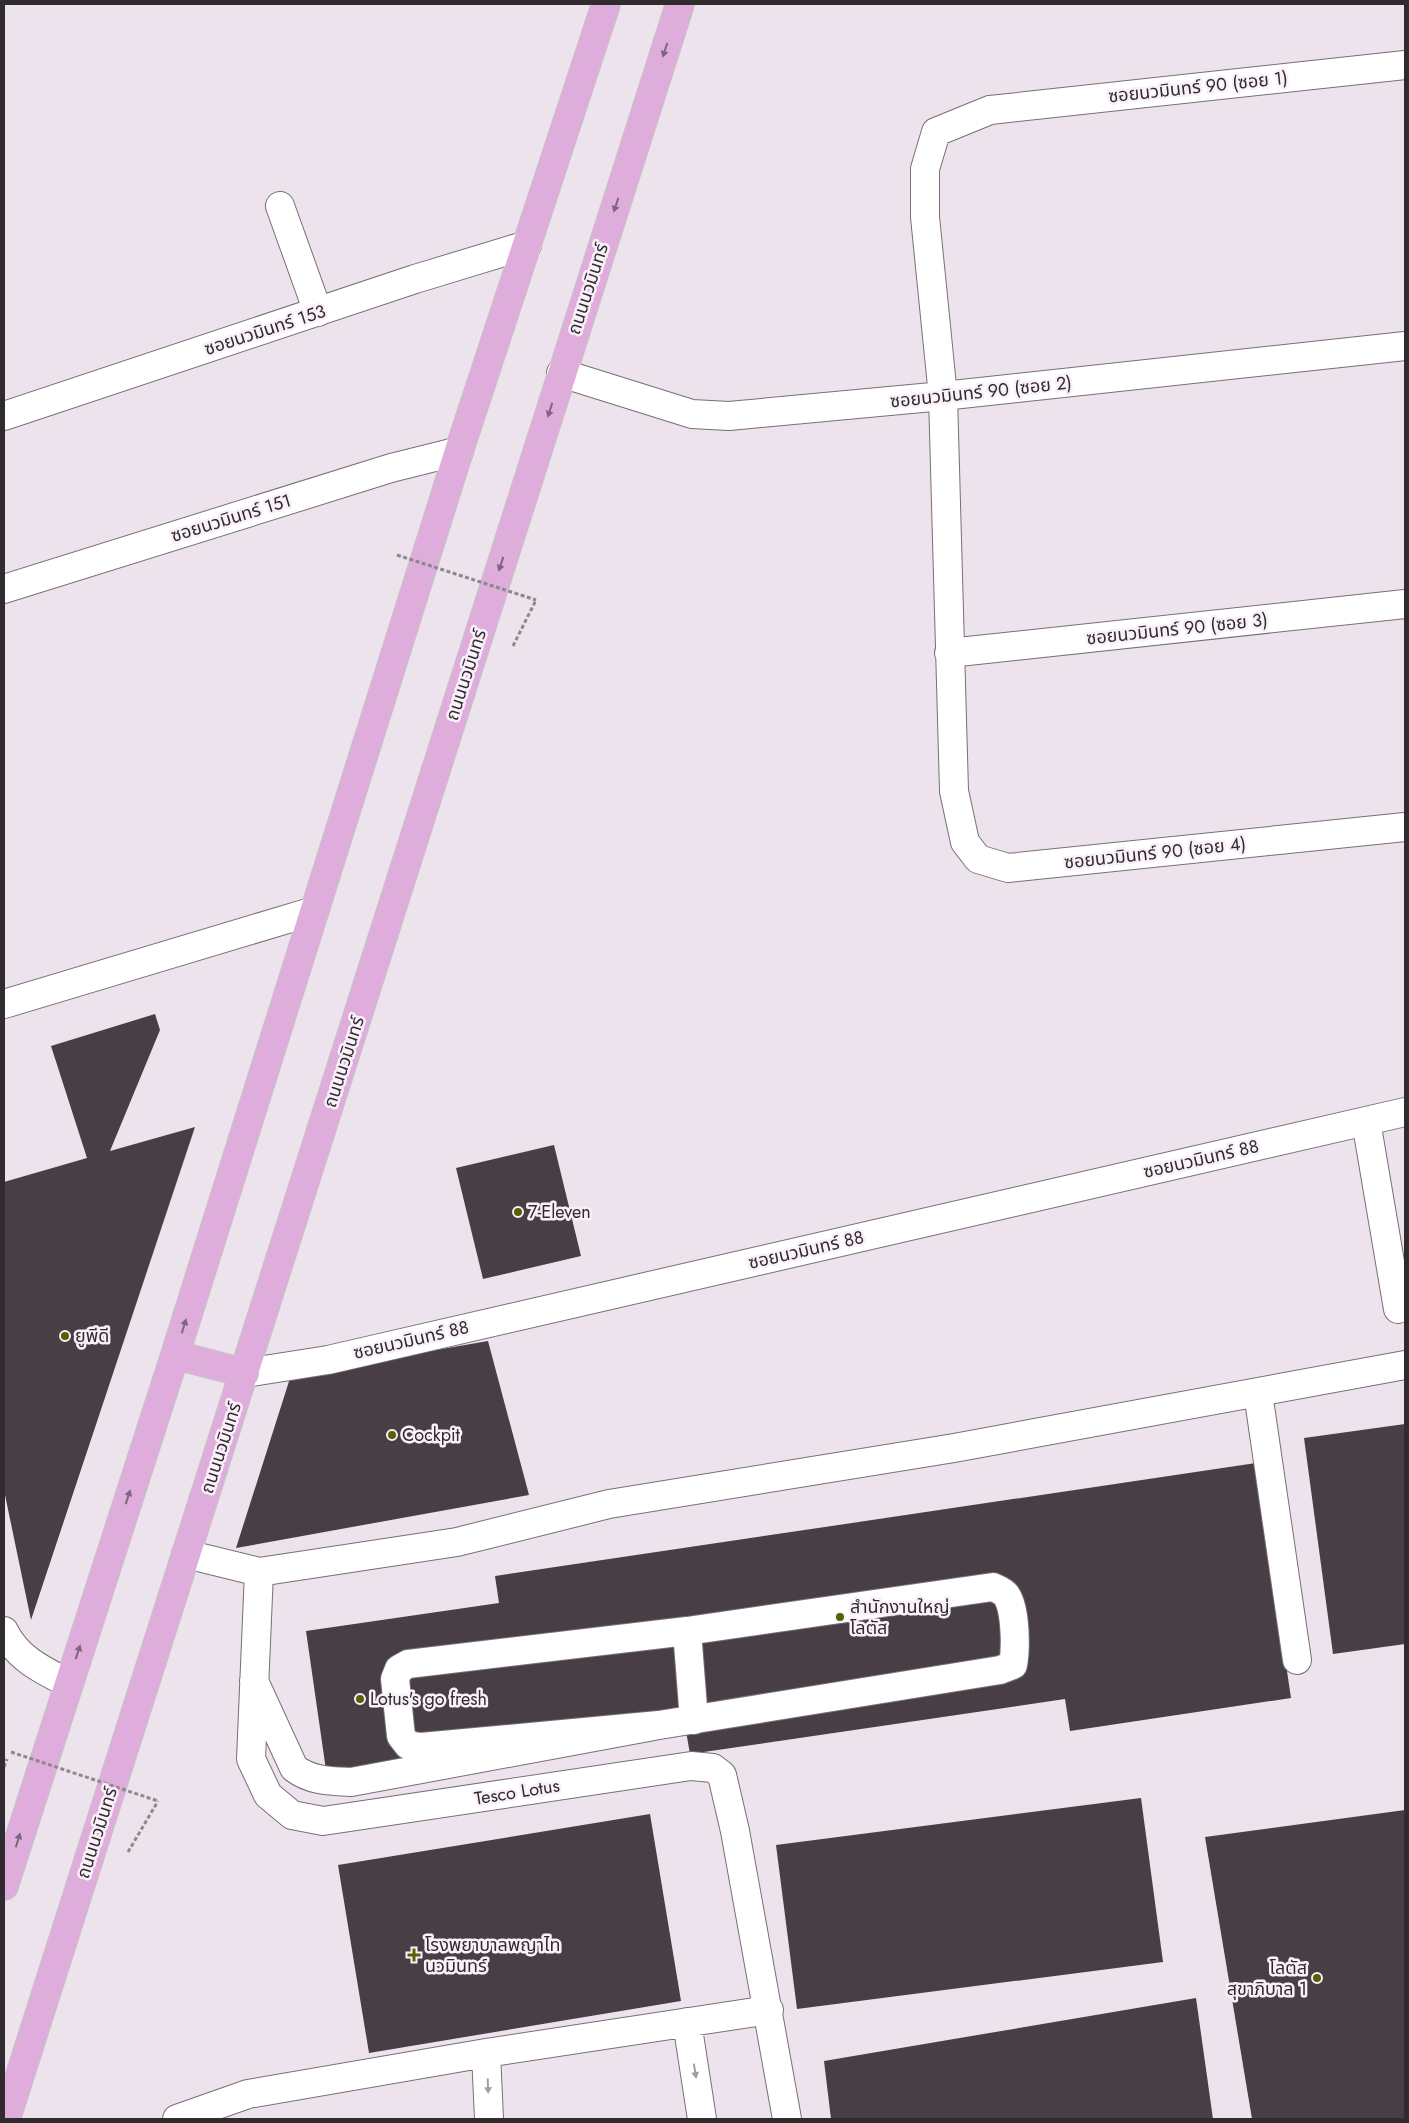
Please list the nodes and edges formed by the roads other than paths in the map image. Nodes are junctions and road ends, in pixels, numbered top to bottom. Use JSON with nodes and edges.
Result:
{"nodes":[{"id":1,"x":606,"y":4,"type":"edge"},
{"id":2,"x":680,"y":4,"type":"edge"},
{"id":3,"x":1405,"y":65,"type":"edge"},
{"id":4,"x":280,"y":206,"type":"dead end"},
{"id":5,"x":527,"y":245,"type":"junction"},
{"id":6,"x":318,"y":312,"type":"junction"},
{"id":7,"x":1405,"y":346,"type":"edge"},
{"id":8,"x":562,"y":373,"type":"junction"},
{"id":9,"x":943,"y":396,"type":"junction"},
{"id":10,"x":4,"y":416,"type":"edge"},
{"id":11,"x":459,"y":451,"type":"junction"},
{"id":12,"x":4,"y":589,"type":"edge"},
{"id":13,"x":1405,"y":604,"type":"edge"},
{"id":14,"x":949,"y":653,"type":"junction"},
{"id":15,"x":1405,"y":827,"type":"edge"},
{"id":16,"x":314,"y":911,"type":"junction"},
{"id":17,"x":4,"y":1004,"type":"edge"},
{"id":18,"x":1405,"y":1112,"type":"edge"},
{"id":19,"x":1366,"y":1121,"type":"junction"},
{"id":20,"x":1398,"y":1309,"type":"dead end"},
{"id":21,"x":175,"y":1355,"type":"junction"},
{"id":22,"x":1405,"y":1365,"type":"edge"},
{"id":23,"x":245,"y":1373,"type":"junction"},
{"id":24,"x":1258,"y":1393,"type":"junction"},
{"id":25,"x":186,"y":1554,"type":"junction"},
{"id":26,"x":259,"y":1572,"type":"junction"},
{"id":27,"x":4,"y":1631,"type":"edge"},
{"id":28,"x":687,"y":1631,"type":"junction"},
{"id":29,"x":1297,"y":1660,"type":"dead end"},
{"id":30,"x":254,"y":1681,"type":"junction"},
{"id":31,"x":68,"y":1683,"type":"junction"},
{"id":32,"x":694,"y":1720,"type":"junction"},
{"id":33,"x":659,"y":1725,"type":"junction"},
{"id":34,"x":4,"y":1886,"type":"edge"},
{"id":35,"x":769,"y":2010,"type":"junction"},
{"id":36,"x":687,"y":2022,"type":"junction"},
{"id":37,"x":486,"y":2053,"type":"junction"},
{"id":38,"x":6,"y":2119,"type":"edge"},
{"id":39,"x":177,"y":2119,"type":"edge"},
{"id":40,"x":489,"y":2119,"type":"edge"},
{"id":41,"x":702,"y":2119,"type":"edge"},
{"id":42,"x":787,"y":2119,"type":"edge"}],
"edges":[{"from":1,"to":5,"type":"main road"},
{"from":2,"to":8,"type":"main road","name":"ถนนนวมินทร์","one_way":true},
{"from":3,"to":9,"type":"street","name":"ซอยนวมินทร์ 90 (ซอย 1)"},
{"from":4,"to":6,"type":"street"},
{"from":5,"to":6,"type":"street","name":"ซอยนวมินทร์ 153"},
{"from":5,"to":11,"type":"main road"},
{"from":6,"to":10,"type":"street","name":"ซอยนวมินทร์ 153"},
{"from":7,"to":9,"type":"street","name":"ซอยนวมินทร์ 90 (ซอย 2)"},
{"from":8,"to":9,"type":"street","name":"ซอยนวมินทร์ 90 (ซอย 2)"},
{"from":8,"to":23,"type":"main road","name":"ถนนนวมินทร์","one_way":true},
{"from":9,"to":14,"type":"street","name":"ซอยนวมินทร์ 90 (ซอย 4)"},
{"from":11,"to":12,"type":"street","name":"ซอยนวมินทร์ 151"},
{"from":11,"to":16,"type":"main road"},
{"from":13,"to":14,"type":"street","name":"ซอยนวมินทร์ 90 (ซอย 3)"},
{"from":14,"to":15,"type":"street","name":"ซอยนวมินทร์ 90 (ซอย 4)"},
{"from":16,"to":17,"type":"street"},
{"from":21,"to":16,"type":"main road","one_way":true},
{"from":18,"to":19,"type":"street","name":"ซอยนวมินทร์ 88"},
{"from":19,"to":20,"type":"street"},
{"from":19,"to":23,"type":"street","name":"ซอยนวมินทร์ 88"},
{"from":21,"to":23,"type":"main road"},
{"from":31,"to":21,"type":"main road","one_way":true},
{"from":22,"to":24,"type":"street"},
{"from":23,"to":25,"type":"main road","name":"ถนนนวมินทร์"},
{"from":24,"to":26,"type":"street"},
{"from":24,"to":29,"type":"street"},
{"from":25,"to":26,"type":"street"},
{"from":25,"to":38,"type":"main road","name":"ถนนนวมินทร์"},
{"from":26,"to":30,"type":"street","name":"Tesco Lotus"},
{"from":27,"to":31,"type":"street"},
{"from":28,"to":32,"type":"street"},
{"from":28,"to":32,"type":"street"},
{"from":28,"to":33,"type":"street"},
{"from":30,"to":33,"type":"street"},
{"from":30,"to":35,"type":"street","name":"Tesco Lotus"},
{"from":34,"to":31,"type":"main road","one_way":true},
{"from":32,"to":33,"type":"street"},
{"from":35,"to":36,"type":"street"},
{"from":35,"to":42,"type":"street","name":"Tesco Lotus"},
{"from":36,"to":37,"type":"street"},
{"from":36,"to":41,"type":"street","one_way":true},
{"from":37,"to":39,"type":"street"},
{"from":37,"to":40,"type":"street","one_way":true}]}
